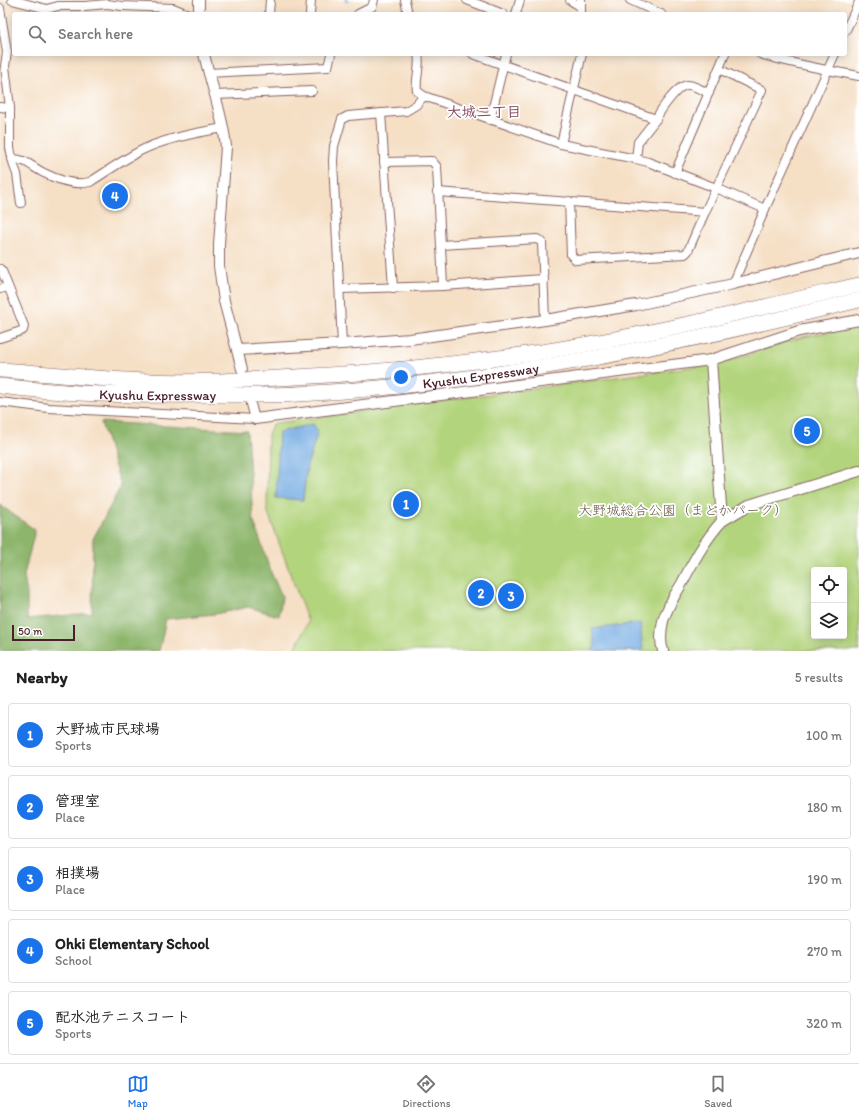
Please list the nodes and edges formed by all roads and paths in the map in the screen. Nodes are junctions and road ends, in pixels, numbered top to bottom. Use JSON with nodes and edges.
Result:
{"nodes":[{"id":1,"x":12,"y":0,"type":"edge"},
{"id":2,"x":199,"y":0,"type":"edge"},
{"id":3,"x":270,"y":0,"type":"edge"},
{"id":4,"x":311,"y":0,"type":"edge"},
{"id":5,"x":374,"y":0,"type":"edge"},
{"id":6,"x":405,"y":0,"type":"edge"},
{"id":7,"x":467,"y":0,"type":"edge"},
{"id":8,"x":520,"y":0,"type":"edge"},
{"id":9,"x":570,"y":0,"type":"edge"},
{"id":10,"x":630,"y":0,"type":"edge"},
{"id":11,"x":859,"y":2,"type":"edge"},
{"id":12,"x":122,"y":3,"type":"edge"},
{"id":13,"x":581,"y":7,"type":"edge"},
{"id":14,"x":0,"y":8,"type":"edge"},
{"id":15,"x":183,"y":12,"type":"edge"},
{"id":16,"x":199,"y":12,"type":"edge"},
{"id":17,"x":269,"y":12,"type":"edge"},
{"id":18,"x":310,"y":12,"type":"edge"},
{"id":19,"x":362,"y":12,"type":"edge"},
{"id":20,"x":408,"y":12,"type":"edge"},
{"id":21,"x":498,"y":12,"type":"edge"},
{"id":22,"x":517,"y":12,"type":"edge"},
{"id":23,"x":657,"y":12,"type":"edge"},
{"id":24,"x":847,"y":28,"type":"edge"},
{"id":25,"x":204,"y":56,"type":"edge"},
{"id":26,"x":331,"y":56,"type":"edge"},
{"id":27,"x":418,"y":56,"type":"edge"},
{"id":28,"x":478,"y":56,"type":"edge"},
{"id":29,"x":505,"y":56,"type":"edge"},
{"id":30,"x":581,"y":56,"type":"edge"},
{"id":31,"x":724,"y":56,"type":"edge"},
{"id":32,"x":767,"y":56,"type":"edge"},
{"id":33,"x":834,"y":56,"type":"edge"},
{"id":34,"x":503,"y":65,"type":"junction"},
{"id":35,"x":719,"y":69,"type":"junction"},
{"id":36,"x":827,"y":70,"type":"junction"},
{"id":37,"x":208,"y":73,"type":"junction"},
{"id":38,"x":859,"y":76,"type":"edge"},
{"id":39,"x":573,"y":89,"type":"junction"},
{"id":40,"x":312,"y":91,"type":"dead end"},
{"id":41,"x":709,"y":93,"type":"junction"},
{"id":42,"x":215,"y":95,"type":"junction"},
{"id":43,"x":424,"y":96,"type":"junction"},
{"id":44,"x":0,"y":106,"type":"edge"},
{"id":45,"x":10,"y":108,"type":"junction"},
{"id":46,"x":381,"y":113,"type":"junction"},
{"id":47,"x":656,"y":119,"type":"junction"},
{"id":48,"x":490,"y":120,"type":"junction"},
{"id":49,"x":224,"y":128,"type":"junction"},
{"id":50,"x":561,"y":144,"type":"junction"},
{"id":51,"x":12,"y":159,"type":"junction"},
{"id":52,"x":636,"y":159,"type":"junction"},
{"id":53,"x":384,"y":162,"type":"junction"},
{"id":54,"x":675,"y":173,"type":"junction"},
{"id":55,"x":716,"y":188,"type":"junction"},
{"id":56,"x":437,"y":192,"type":"junction"},
{"id":57,"x":568,"y":201,"type":"junction"},
{"id":58,"x":21,"y":203,"type":"dead end"},
{"id":59,"x":765,"y":209,"type":"junction"},
{"id":60,"x":705,"y":212,"type":"junction"},
{"id":61,"x":441,"y":245,"type":"junction"},
{"id":62,"x":859,"y":253,"type":"edge"},
{"id":63,"x":0,"y":269,"type":"edge"},
{"id":64,"x":544,"y":279,"type":"junction"},
{"id":65,"x":733,"y":284,"type":"junction"},
{"id":66,"x":859,"y":285,"type":"edge"},
{"id":67,"x":444,"y":286,"type":"junction"},
{"id":68,"x":4,"y":288,"type":"edge"},
{"id":69,"x":393,"y":288,"type":"junction"},
{"id":70,"x":340,"y":289,"type":"junction"},
{"id":71,"x":859,"y":300,"type":"edge"},
{"id":72,"x":545,"y":320,"type":"junction"},
{"id":73,"x":859,"y":320,"type":"edge"},
{"id":74,"x":0,"y":338,"type":"edge"},
{"id":75,"x":342,"y":344,"type":"junction"},
{"id":76,"x":238,"y":350,"type":"junction"},
{"id":77,"x":711,"y":360,"type":"junction"},
{"id":78,"x":242,"y":369,"type":"dead end"},
{"id":79,"x":0,"y":370,"type":"edge"},
{"id":80,"x":0,"y":386,"type":"edge"},
{"id":81,"x":0,"y":402,"type":"edge"},
{"id":82,"x":251,"y":404,"type":"dead end"},
{"id":83,"x":255,"y":419,"type":"junction"},
{"id":84,"x":859,"y":471,"type":"edge"},
{"id":85,"x":722,"y":520,"type":"junction"},
{"id":86,"x":663,"y":651,"type":"edge"}],
"edges":[{"from":1,"to":12,"type":"street"},
{"from":2,"to":16,"type":"street"},
{"from":3,"to":17,"type":"street"},
{"from":4,"to":18,"type":"street"},
{"from":5,"to":19,"type":"street"},
{"from":6,"to":20,"type":"street"},
{"from":7,"to":21,"type":"street"},
{"from":8,"to":22,"type":"street"},
{"from":9,"to":13,"type":"street"},
{"from":10,"to":23,"type":"street"},
{"from":11,"to":24,"type":"street"},
{"from":12,"to":15,"type":"street"},
{"from":14,"to":45,"type":"street"},
{"from":25,"to":37,"type":"street"},
{"from":26,"to":37,"type":"street"},
{"from":27,"to":43,"type":"street"},
{"from":28,"to":34,"type":"street"},
{"from":29,"to":34,"type":"street"},
{"from":30,"to":39,"type":"street"},
{"from":31,"to":35,"type":"street"},
{"from":32,"to":36,"type":"street"},
{"from":33,"to":36,"type":"street"},
{"from":34,"to":39,"type":"street"},
{"from":34,"to":48,"type":"street"},
{"from":35,"to":41,"type":"street"},
{"from":35,"to":55,"type":"street"},
{"from":36,"to":38,"type":"street"},
{"from":36,"to":59,"type":"street"},
{"from":37,"to":42,"type":"street"},
{"from":39,"to":47,"type":"street"},
{"from":39,"to":50,"type":"street"},
{"from":40,"to":42,"type":"street"},
{"from":41,"to":47,"type":"street"},
{"from":41,"to":54,"type":"street"},
{"from":42,"to":49,"type":"street"},
{"from":43,"to":46,"type":"street"},
{"from":43,"to":48,"type":"street"},
{"from":44,"to":45,"type":"street"},
{"from":45,"to":51,"type":"street"},
{"from":46,"to":53,"type":"street"},
{"from":46,"to":70,"type":"street"},
{"from":47,"to":52,"type":"street"},
{"from":48,"to":50,"type":"street"},
{"from":49,"to":51,"type":"street"},
{"from":49,"to":76,"type":"street"},
{"from":50,"to":52,"type":"street"},
{"from":51,"to":58,"type":"street"},
{"from":52,"to":54,"type":"street"},
{"from":53,"to":56,"type":"street"},
{"from":53,"to":69,"type":"street"},
{"from":54,"to":55,"type":"street"},
{"from":55,"to":59,"type":"street"},
{"from":55,"to":60,"type":"street"},
{"from":56,"to":57,"type":"street"},
{"from":56,"to":61,"type":"street"},
{"from":57,"to":60,"type":"street"},
{"from":57,"to":60,"type":"street"},
{"from":59,"to":65,"type":"street"},
{"from":61,"to":64,"type":"street"},
{"from":61,"to":67,"type":"street"},
{"from":62,"to":65,"type":"street"},
{"from":63,"to":68,"type":"street"},
{"from":64,"to":67,"type":"street"},
{"from":64,"to":72,"type":"street"},
{"from":65,"to":72,"type":"street"},
{"from":66,"to":79,"type":"highway","name":"Kyushu Expressway"},
{"from":67,"to":69,"type":"street"},
{"from":68,"to":74,"type":"street"},
{"from":69,"to":70,"type":"street"},
{"from":70,"to":75,"type":"street"},
{"from":71,"to":80,"type":"highway","name":"Kyushu Expressway"},
{"from":72,"to":75,"type":"street"},
{"from":73,"to":77,"type":"street"},
{"from":75,"to":76,"type":"street"},
{"from":76,"to":78,"type":"street"},
{"from":77,"to":83,"type":"street"},
{"from":77,"to":85,"type":"street"},
{"from":81,"to":83,"type":"street"},
{"from":82,"to":83,"type":"street"},
{"from":84,"to":85,"type":"street"},
{"from":85,"to":86,"type":"street"}]}
